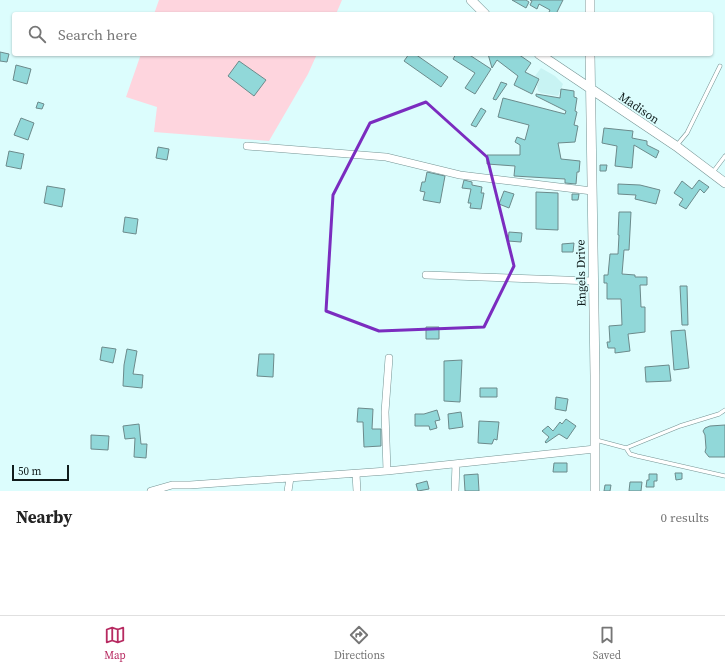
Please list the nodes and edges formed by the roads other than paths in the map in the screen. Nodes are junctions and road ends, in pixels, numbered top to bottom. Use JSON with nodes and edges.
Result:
{"nodes":[{"id":1,"x":471,"y":0,"type":"edge"},
{"id":2,"x":590,"y":0,"type":"edge"},
{"id":3,"x":483,"y":12,"type":"edge"},
{"id":4,"x":590,"y":12,"type":"edge"},
{"id":5,"x":542,"y":56,"type":"edge"},
{"id":6,"x":590,"y":56,"type":"edge"},
{"id":7,"x":720,"y":66,"type":"dead end"},
{"id":8,"x":590,"y":89,"type":"junction"},
{"id":9,"x":247,"y":146,"type":"dead end"},
{"id":10,"x":676,"y":146,"type":"junction"},
{"id":11,"x":725,"y":156,"type":"edge"},
{"id":12,"x":712,"y":173,"type":"junction"},
{"id":13,"x":725,"y":183,"type":"edge"},
{"id":14,"x":592,"y":191,"type":"junction"},
{"id":15,"x":426,"y":275,"type":"dead end"},
{"id":16,"x":593,"y":281,"type":"junction"},
{"id":17,"x":389,"y":358,"type":"dead end"},
{"id":18,"x":725,"y":410,"type":"edge"},
{"id":19,"x":595,"y":444,"type":"junction"},
{"id":20,"x":626,"y":448,"type":"junction"},
{"id":21,"x":456,"y":464,"type":"junction"},
{"id":22,"x":387,"y":471,"type":"junction"},
{"id":23,"x":356,"y":474,"type":"junction"},
{"id":24,"x":725,"y":476,"type":"edge"},
{"id":25,"x":290,"y":478,"type":"junction"},
{"id":26,"x":172,"y":488,"type":"edge"},
{"id":27,"x":151,"y":491,"type":"edge"},
{"id":28,"x":288,"y":491,"type":"edge"},
{"id":29,"x":356,"y":491,"type":"edge"},
{"id":30,"x":455,"y":491,"type":"edge"},
{"id":31,"x":595,"y":491,"type":"edge"}],
"edges":[{"from":1,"to":3,"type":"street"},
{"from":2,"to":4,"type":"street"},
{"from":5,"to":8,"type":"street","name":"Madison"},
{"from":6,"to":8,"type":"street","name":"Engels Drive"},
{"from":7,"to":10,"type":"lane"},
{"from":8,"to":10,"type":"street","name":"Madison"},
{"from":8,"to":14,"type":"street","name":"Engels Drive"},
{"from":9,"to":14,"type":"street"},
{"from":10,"to":12,"type":"street","name":"Madison"},
{"from":11,"to":12,"type":"lane"},
{"from":12,"to":13,"type":"street","name":"Madison"},
{"from":14,"to":16,"type":"street","name":"Engels Drive"},
{"from":15,"to":16,"type":"street"},
{"from":16,"to":19,"type":"street","name":"Engels Drive"},
{"from":17,"to":22,"type":"street"},
{"from":18,"to":20,"type":"lane"},
{"from":19,"to":20,"type":"lane"},
{"from":19,"to":21,"type":"street"},
{"from":19,"to":31,"type":"street","name":"Engels Drive"},
{"from":20,"to":24,"type":"lane"},
{"from":21,"to":22,"type":"street"},
{"from":21,"to":30,"type":"street"},
{"from":22,"to":23,"type":"street"},
{"from":23,"to":25,"type":"street"},
{"from":23,"to":29,"type":"street"},
{"from":25,"to":26,"type":"street"},
{"from":25,"to":28,"type":"street"},
{"from":26,"to":27,"type":"street"}]}
